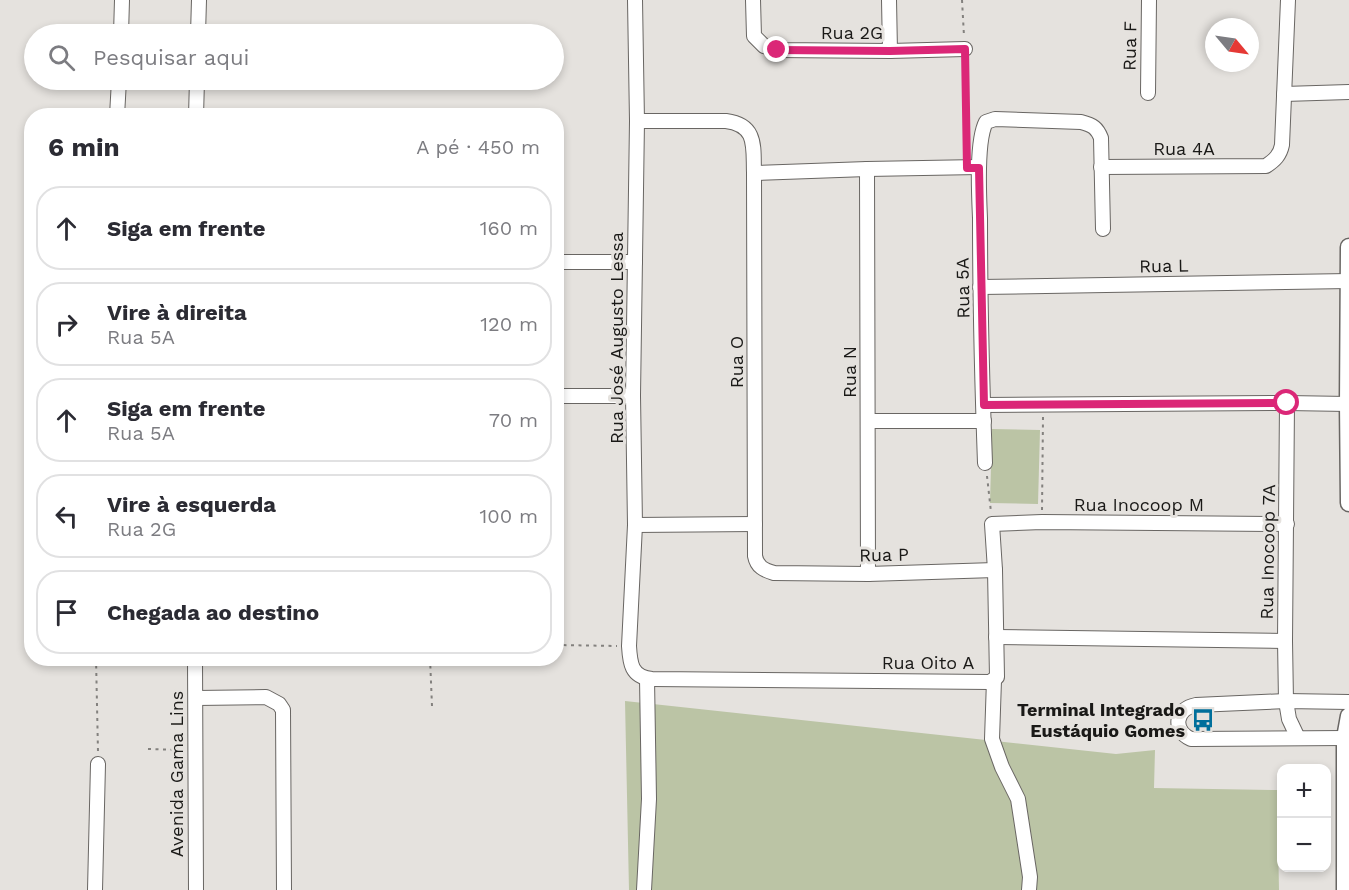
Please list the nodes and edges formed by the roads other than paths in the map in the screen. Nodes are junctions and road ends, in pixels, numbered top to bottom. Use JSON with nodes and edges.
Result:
{"nodes":[{"id":1,"x":122,"y":0,"type":"edge"},
{"id":2,"x":199,"y":0,"type":"edge"},
{"id":3,"x":635,"y":0,"type":"edge"},
{"id":4,"x":753,"y":0,"type":"edge"},
{"id":5,"x":889,"y":0,"type":"edge"},
{"id":6,"x":1149,"y":0,"type":"edge"},
{"id":7,"x":1288,"y":0,"type":"edge"},
{"id":8,"x":121,"y":24,"type":"edge"},
{"id":9,"x":198,"y":24,"type":"edge"},
{"id":10,"x":965,"y":49,"type":"road end"},
{"id":11,"x":890,"y":51,"type":"junction"},
{"id":12,"x":118,"y":90,"type":"edge"},
{"id":13,"x":197,"y":90,"type":"edge"},
{"id":14,"x":1349,"y":92,"type":"edge"},
{"id":15,"x":1148,"y":93,"type":"dead end"},
{"id":16,"x":1284,"y":94,"type":"junction"},
{"id":17,"x":117,"y":108,"type":"edge"},
{"id":18,"x":196,"y":108,"type":"edge"},
{"id":19,"x":637,"y":121,"type":"junction"},
{"id":20,"x":979,"y":168,"type":"junction"},
{"id":21,"x":1101,"y":168,"type":"junction"},
{"id":22,"x":867,"y":169,"type":"junction"},
{"id":23,"x":754,"y":173,"type":"junction"},
{"id":24,"x":1103,"y":229,"type":"dead end"},
{"id":25,"x":1349,"y":247,"type":"edge"},
{"id":26,"x":564,"y":262,"type":"edge"},
{"id":27,"x":634,"y":262,"type":"junction"},
{"id":28,"x":1349,"y":281,"type":"edge"},
{"id":29,"x":980,"y":287,"type":"junction"},
{"id":30,"x":1349,"y":319,"type":"edge"},
{"id":31,"x":1348,"y":386,"type":"edge"},
{"id":32,"x":564,"y":396,"type":"edge"},
{"id":33,"x":633,"y":396,"type":"junction"},
{"id":34,"x":1287,"y":403,"type":"junction"},
{"id":35,"x":1348,"y":404,"type":"edge"},
{"id":36,"x":984,"y":405,"type":"junction"},
{"id":37,"x":868,"y":421,"type":"junction"},
{"id":38,"x":984,"y":421,"type":"junction"},
{"id":39,"x":985,"y":463,"type":"road end"},
{"id":40,"x":1349,"y":503,"type":"edge"},
{"id":41,"x":755,"y":524,"type":"junction"},
{"id":42,"x":1287,"y":524,"type":"junction"},
{"id":43,"x":635,"y":525,"type":"junction"},
{"id":44,"x":995,"y":570,"type":"junction"},
{"id":45,"x":774,"y":573,"type":"joint"},
{"id":46,"x":868,"y":574,"type":"junction"},
{"id":47,"x":996,"y":637,"type":"junction"},
{"id":48,"x":1285,"y":641,"type":"junction"},
{"id":49,"x":195,"y":666,"type":"edge"},
{"id":50,"x":643,"y":676,"type":"junction"},
{"id":51,"x":994,"y":680,"type":"junction"},
{"id":52,"x":196,"y":698,"type":"junction"},
{"id":53,"x":1286,"y":702,"type":"junction"},
{"id":54,"x":1349,"y":702,"type":"edge"},
{"id":55,"x":1349,"y":716,"type":"edge"},
{"id":56,"x":1298,"y":738,"type":"junction"},
{"id":57,"x":1345,"y":738,"type":"junction"},
{"id":58,"x":98,"y":764,"type":"road end"},
{"id":59,"x":1347,"y":797,"type":"edge"},
{"id":60,"x":95,"y":890,"type":"edge"},
{"id":61,"x":196,"y":890,"type":"edge"},
{"id":62,"x":284,"y":890,"type":"edge"},
{"id":63,"x":644,"y":890,"type":"edge"},
{"id":64,"x":1029,"y":890,"type":"edge"},
{"id":65,"x":1345,"y":890,"type":"edge"}],
"edges":[{"from":1,"to":8,"type":"street"},
{"from":2,"to":9,"type":"street"},
{"from":3,"to":19,"type":"street","name":"Rua José Augusto Lessa"},
{"from":4,"to":11,"type":"street","name":"Rua 2G"},
{"from":5,"to":11,"type":"street"},
{"from":6,"to":15,"type":"street","name":"Rua F"},
{"from":7,"to":16,"type":"street"},
{"from":10,"to":11,"type":"street","name":"Rua 2G"},
{"from":12,"to":17,"type":"street"},
{"from":13,"to":18,"type":"street"},
{"from":14,"to":16,"type":"street"},
{"from":16,"to":21,"type":"street","name":"Rua 4A"},
{"from":19,"to":23,"type":"street","name":"Rua O"},
{"from":19,"to":27,"type":"street","name":"Rua José Augusto Lessa"},
{"from":20,"to":21,"type":"street","name":"Rua 5A"},
{"from":20,"to":22,"type":"street"},
{"from":20,"to":29,"type":"street","name":"Rua 5A"},
{"from":21,"to":24,"type":"street"},
{"from":22,"to":23,"type":"street"},
{"from":22,"to":37,"type":"street","name":"Rua N"},
{"from":23,"to":41,"type":"street","name":"Rua O"},
{"from":25,"to":28,"type":"street"},
{"from":26,"to":27,"type":"street"},
{"from":27,"to":33,"type":"street","name":"Rua José Augusto Lessa"},
{"from":28,"to":29,"type":"street","name":"Rua L"},
{"from":28,"to":30,"type":"street"},
{"from":29,"to":36,"type":"street","name":"Rua 5A"},
{"from":30,"to":31,"type":"street"},
{"from":31,"to":35,"type":"street"},
{"from":32,"to":33,"type":"street"},
{"from":33,"to":43,"type":"street","name":"Rua José Augusto Lessa"},
{"from":34,"to":35,"type":"street"},
{"from":34,"to":36,"type":"street"},
{"from":34,"to":42,"type":"street","name":"Rua Inocoop 7A"},
{"from":35,"to":40,"type":"street"},
{"from":36,"to":38,"type":"street","name":"Rua 5A"},
{"from":37,"to":38,"type":"street"},
{"from":37,"to":46,"type":"street","name":"Rua N"},
{"from":38,"to":39,"type":"street","name":"Rua 5A"},
{"from":41,"to":43,"type":"street"},
{"from":41,"to":45,"type":"street","name":"Rua O"},
{"from":42,"to":44,"type":"street","name":"Rua Inocoop M"},
{"from":42,"to":48,"type":"street","name":"Rua Inocoop 7A"},
{"from":43,"to":50,"type":"street","name":"Rua José Augusto Lessa"},
{"from":44,"to":46,"type":"street","name":"Rua P"},
{"from":44,"to":47,"type":"street"},
{"from":45,"to":46,"type":"street","name":"Rua P"},
{"from":47,"to":48,"type":"street","name":"Rua Oito A"},
{"from":47,"to":51,"type":"street","name":"Rua Oito A"},
{"from":48,"to":53,"type":"street","name":"Rua Inocoop 7A"},
{"from":49,"to":52,"type":"street","name":"Avenida Gama Lins"},
{"from":50,"to":51,"type":"street","name":"Rua Oito A"},
{"from":50,"to":63,"type":"street","name":"Rua José Augusto Lessa"},
{"from":51,"to":64,"type":"street"},
{"from":52,"to":61,"type":"street","name":"Avenida Gama Lins"},
{"from":52,"to":62,"type":"street"},
{"from":53,"to":54,"type":"street"},
{"from":53,"to":56,"type":"street","name":"Rua Inocoop 7A"},
{"from":53,"to":56,"type":"street"},
{"from":55,"to":57,"type":"street"},
{"from":56,"to":57,"type":"street"},
{"from":57,"to":59,"type":"street"},
{"from":58,"to":60,"type":"street"},
{"from":59,"to":65,"type":"street"}]}
